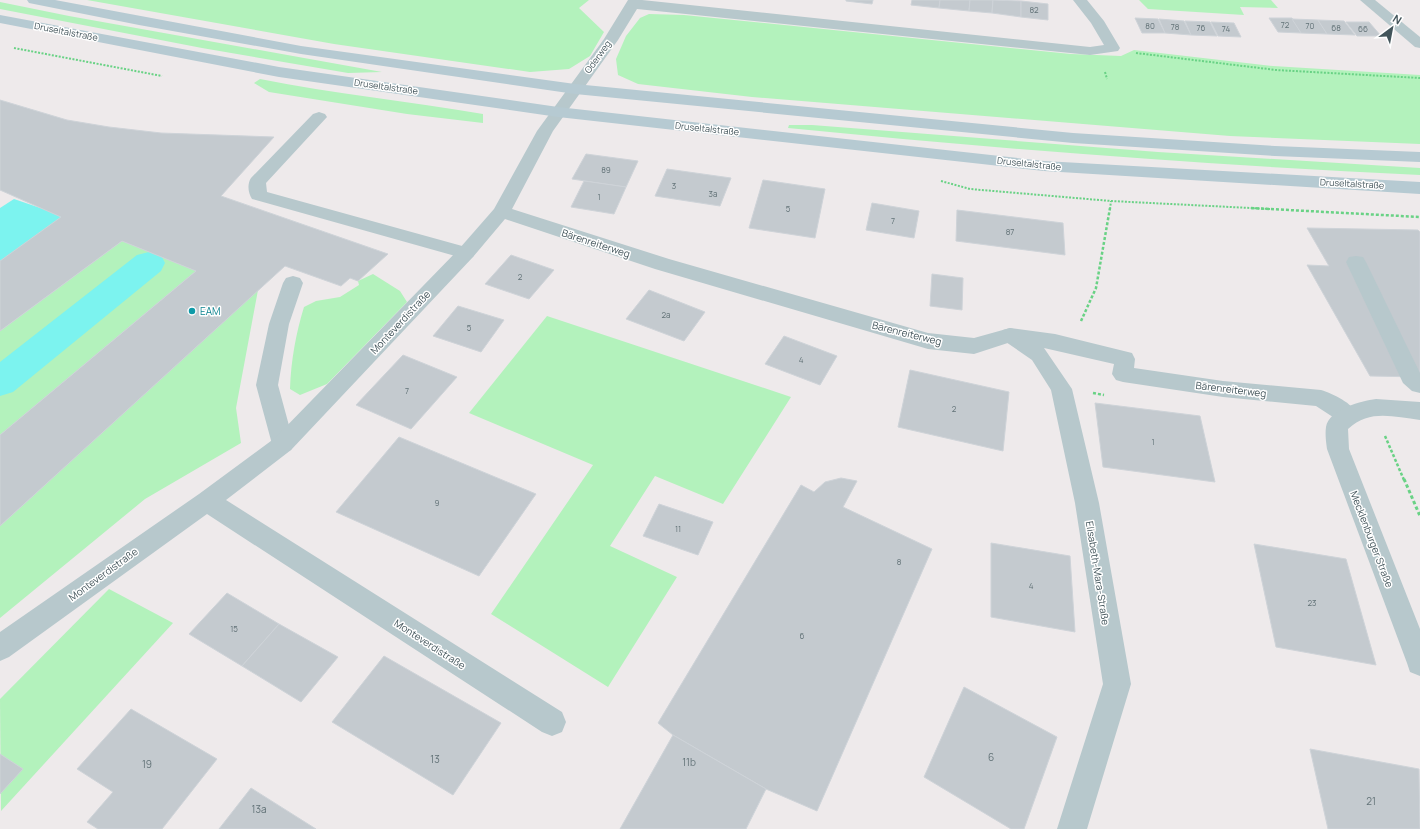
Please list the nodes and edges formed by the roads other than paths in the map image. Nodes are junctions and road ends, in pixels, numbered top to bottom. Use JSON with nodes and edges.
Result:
{"nodes":[{"id":1,"x":34,"y":0,"type":"edge"},
{"id":2,"x":1080,"y":0,"type":"edge"},
{"id":3,"x":1367,"y":0,"type":"edge"},
{"id":4,"x":634,"y":2,"type":"edge"},
{"id":5,"x":0,"y":19,"type":"edge"},
{"id":6,"x":1420,"y":44,"type":"edge"},
{"id":7,"x":575,"y":89,"type":"junction"},
{"id":8,"x":558,"y":112,"type":"junction"},
{"id":9,"x":319,"y":117,"type":"dead end"},
{"id":10,"x":1420,"y":157,"type":"edge"},
{"id":11,"x":1420,"y":188,"type":"edge"},
{"id":12,"x":501,"y":212,"type":"junction"},
{"id":13,"x":466,"y":253,"type":"junction"},
{"id":14,"x":1356,"y":262,"type":"dead end"},
{"id":15,"x":293,"y":283,"type":"dead end"},
{"id":16,"x":1010,"y":335,"type":"junction"},
{"id":17,"x":1420,"y":385,"type":"edge"},
{"id":18,"x":1420,"y":411,"type":"edge"},
{"id":19,"x":1347,"y":415,"type":"junction"},
{"id":20,"x":283,"y":444,"type":"junction"},
{"id":21,"x":207,"y":501,"type":"junction"},
{"id":22,"x":0,"y":648,"type":"edge"},
{"id":23,"x":1420,"y":664,"type":"edge"},
{"id":24,"x":552,"y":722,"type":"dead end"},
{"id":25,"x":1072,"y":829,"type":"edge"}],
"edges":[{"from":1,"to":7,"type":"main road"},
{"from":2,"to":4,"type":"street"},
{"from":3,"to":6,"type":"street"},
{"from":4,"to":7,"type":"street","name":"Oderweg"},
{"from":5,"to":8,"type":"main road","name":"Druseltalstraße"},
{"from":7,"to":8,"type":"street","name":"Oderweg"},
{"from":7,"to":10,"type":"main road"},
{"from":8,"to":11,"type":"main road","name":"Druseltalstraße"},
{"from":8,"to":12,"type":"street","name":"Monteverdistraße"},
{"from":9,"to":13,"type":"street"},
{"from":12,"to":13,"type":"street","name":"Monteverdistraße"},
{"from":12,"to":16,"type":"street","name":"Bärenreiterweg"},
{"from":13,"to":20,"type":"street","name":"Monteverdistraße"},
{"from":14,"to":17,"type":"street"},
{"from":15,"to":20,"type":"street"},
{"from":16,"to":19,"type":"street","name":"Bärenreiterweg"},
{"from":16,"to":25,"type":"street","name":"Elisabeth-Mara-Straße"},
{"from":18,"to":19,"type":"street"},
{"from":19,"to":23,"type":"street","name":"Mecklenburger Straße"},
{"from":20,"to":21,"type":"street","name":"Monteverdistraße"},
{"from":21,"to":22,"type":"street","name":"Monteverdistraße"},
{"from":21,"to":24,"type":"street","name":"Monteverdistraße"}]}
